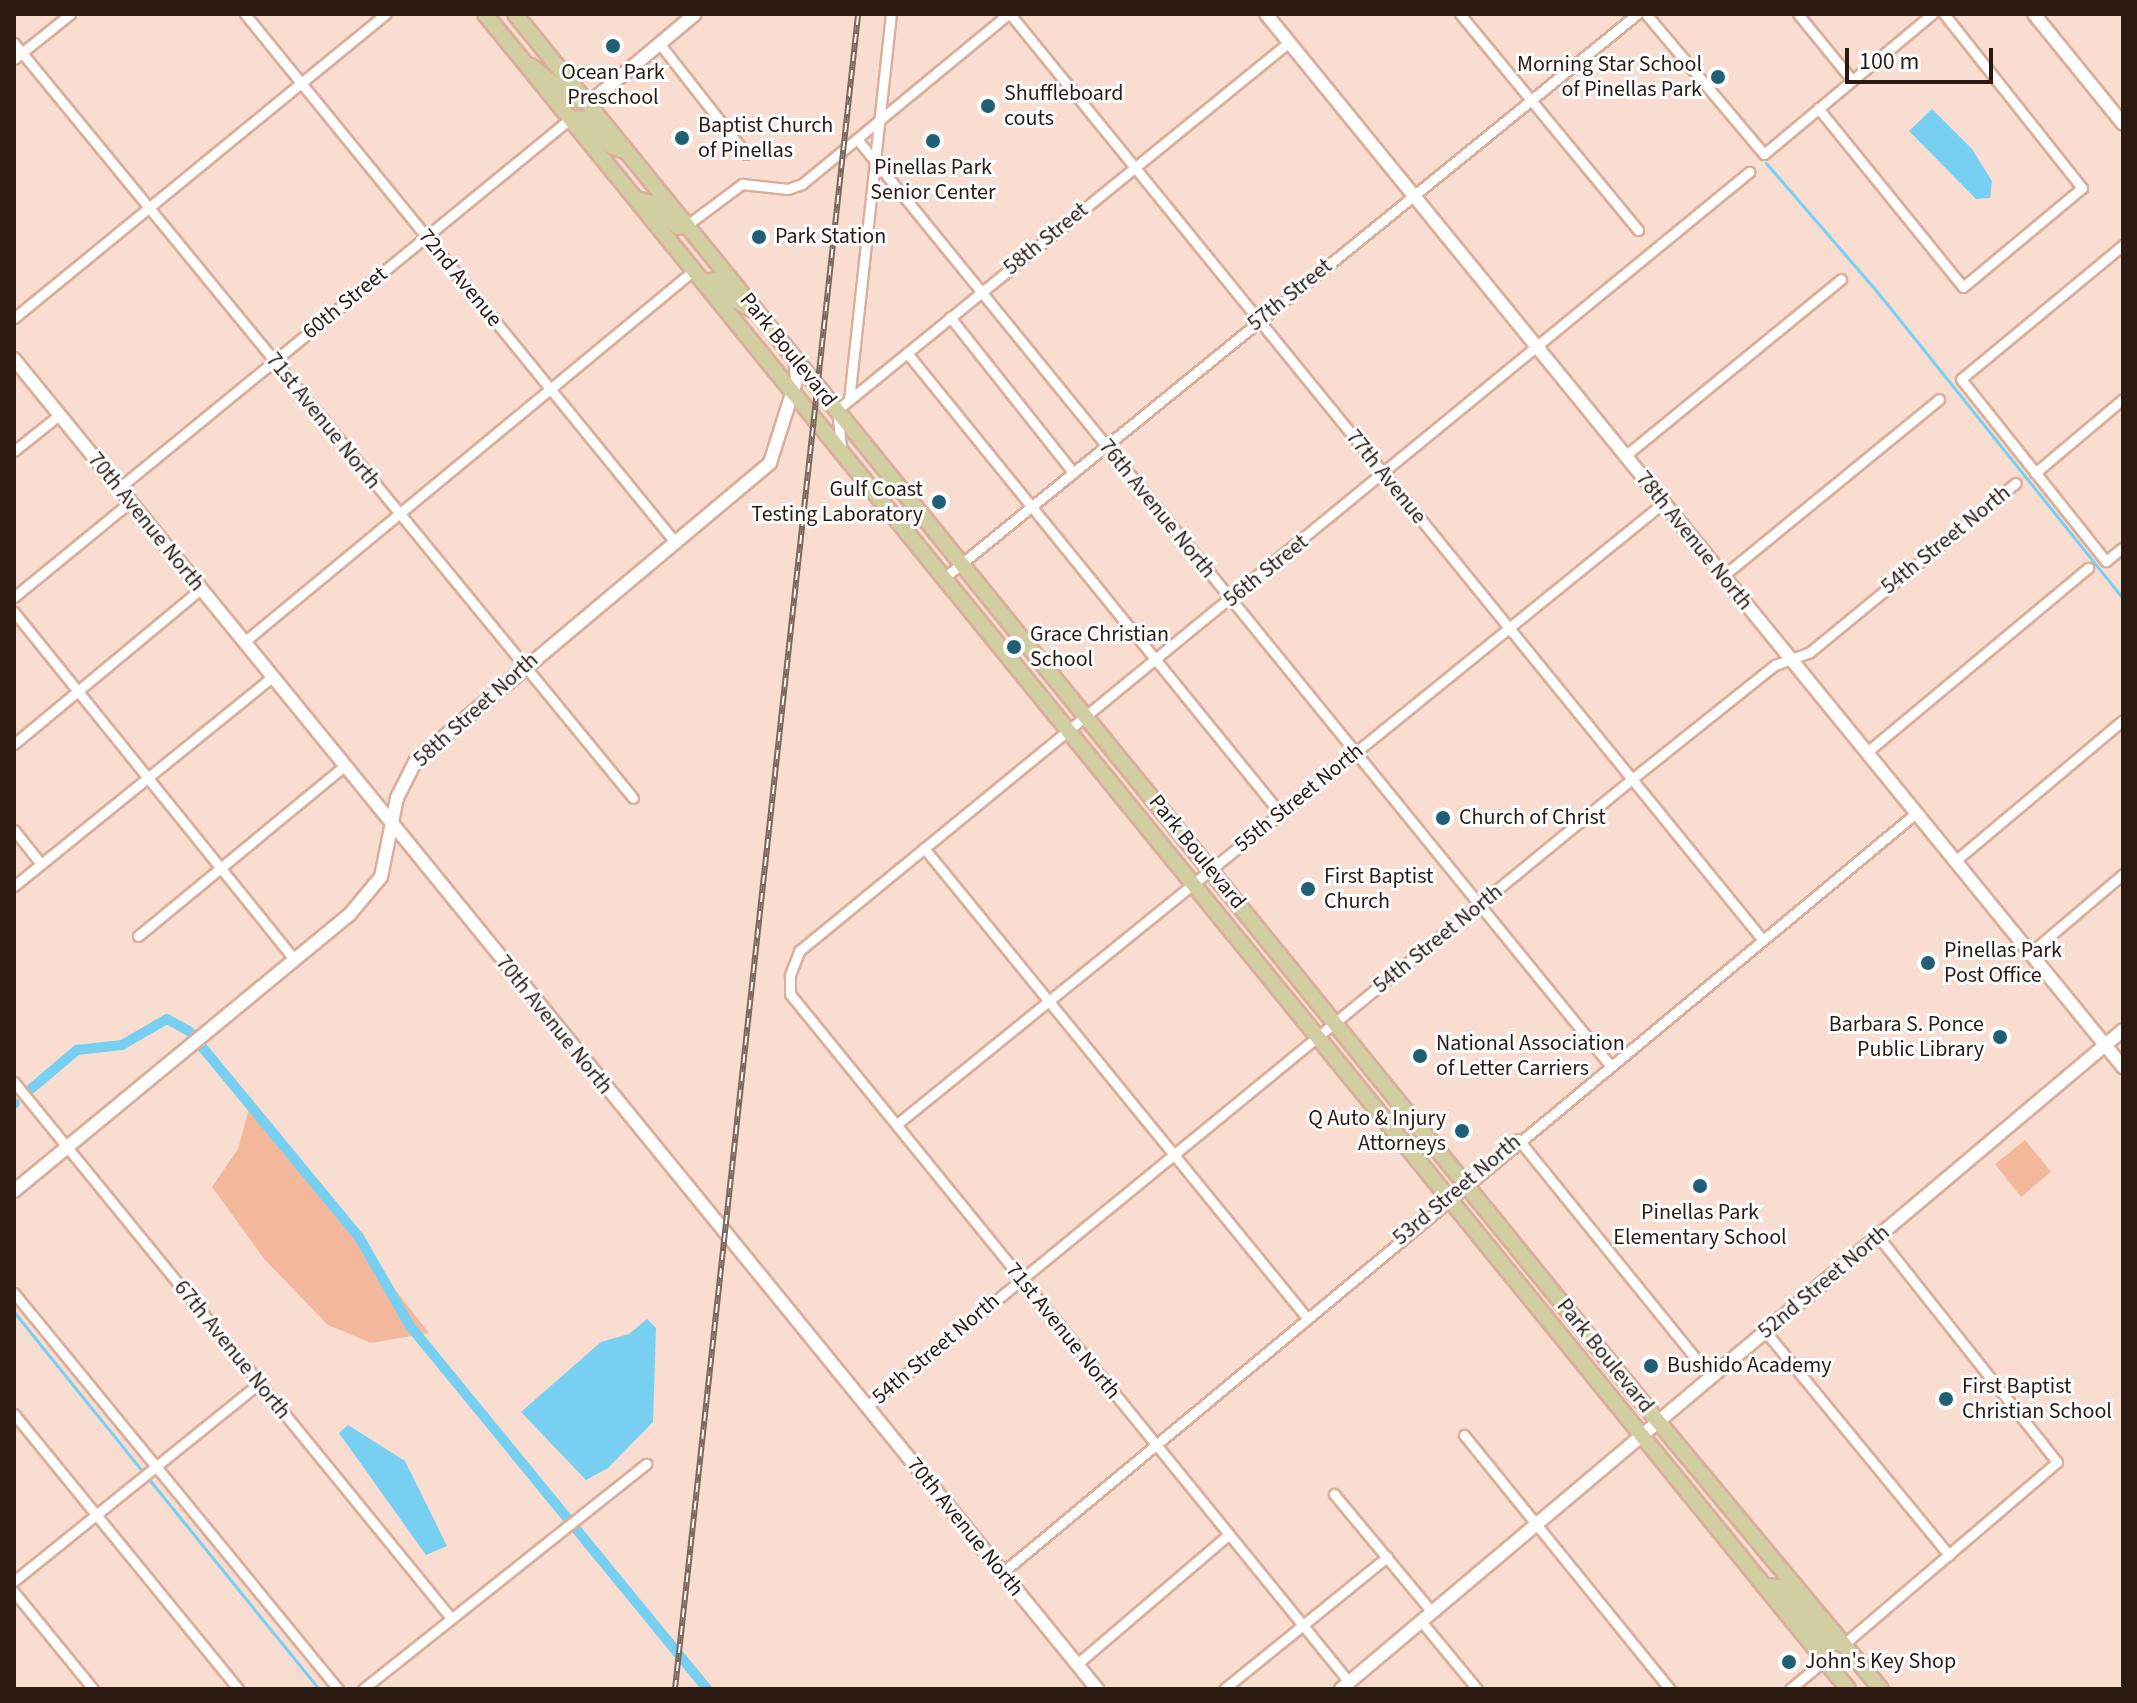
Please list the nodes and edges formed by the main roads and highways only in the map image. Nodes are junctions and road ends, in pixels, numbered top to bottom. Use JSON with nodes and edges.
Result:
{"nodes":[{"id":1,"x":485,"y":14,"type":"edge"},
{"id":2,"x":515,"y":14,"type":"edge"},
{"id":3,"x":527,"y":65,"type":"junction"},
{"id":4,"x":589,"y":103,"type":"junction"},
{"id":5,"x":571,"y":118,"type":"junction"},
{"id":6,"x":627,"y":151,"type":"junction"},
{"id":7,"x":636,"y":199,"type":"junction"},
{"id":8,"x":687,"y":225,"type":"junction"},
{"id":9,"x":699,"y":276,"type":"junction"},
{"id":10,"x":757,"y":311,"type":"junction"},
{"id":11,"x":1764,"y":1586,"type":"junction"},
{"id":12,"x":1844,"y":1644,"type":"junction"},
{"id":13,"x":1844,"y":1684,"type":"edge"},
{"id":14,"x":1881,"y":1689,"type":"edge"}],
"edges":[{"from":1,"to":3,"type":"main road","name":"Park Boulevard"},
{"from":2,"to":4,"type":"main road","name":"Park Boulevard"},
{"from":3,"to":4,"type":"main road"},
{"from":3,"to":5,"type":"main road","name":"Park Boulevard"},
{"from":4,"to":6,"type":"main road","name":"Park Boulevard"},
{"from":5,"to":6,"type":"main road"},
{"from":5,"to":7,"type":"main road","name":"Park Boulevard"},
{"from":6,"to":8,"type":"main road","name":"Park Boulevard"},
{"from":7,"to":8,"type":"main road"},
{"from":7,"to":9,"type":"main road","name":"Park Boulevard"},
{"from":8,"to":10,"type":"main road","name":"Park Boulevard"},
{"from":9,"to":10,"type":"main road"},
{"from":9,"to":11,"type":"main road","name":"Park Boulevard"},
{"from":10,"to":12,"type":"main road","name":"Park Boulevard"},
{"from":11,"to":12,"type":"main road"},
{"from":11,"to":13,"type":"main road","name":"Park Boulevard"},
{"from":12,"to":13,"type":"main road"},
{"from":12,"to":14,"type":"main road","name":"Park Boulevard"}]}
